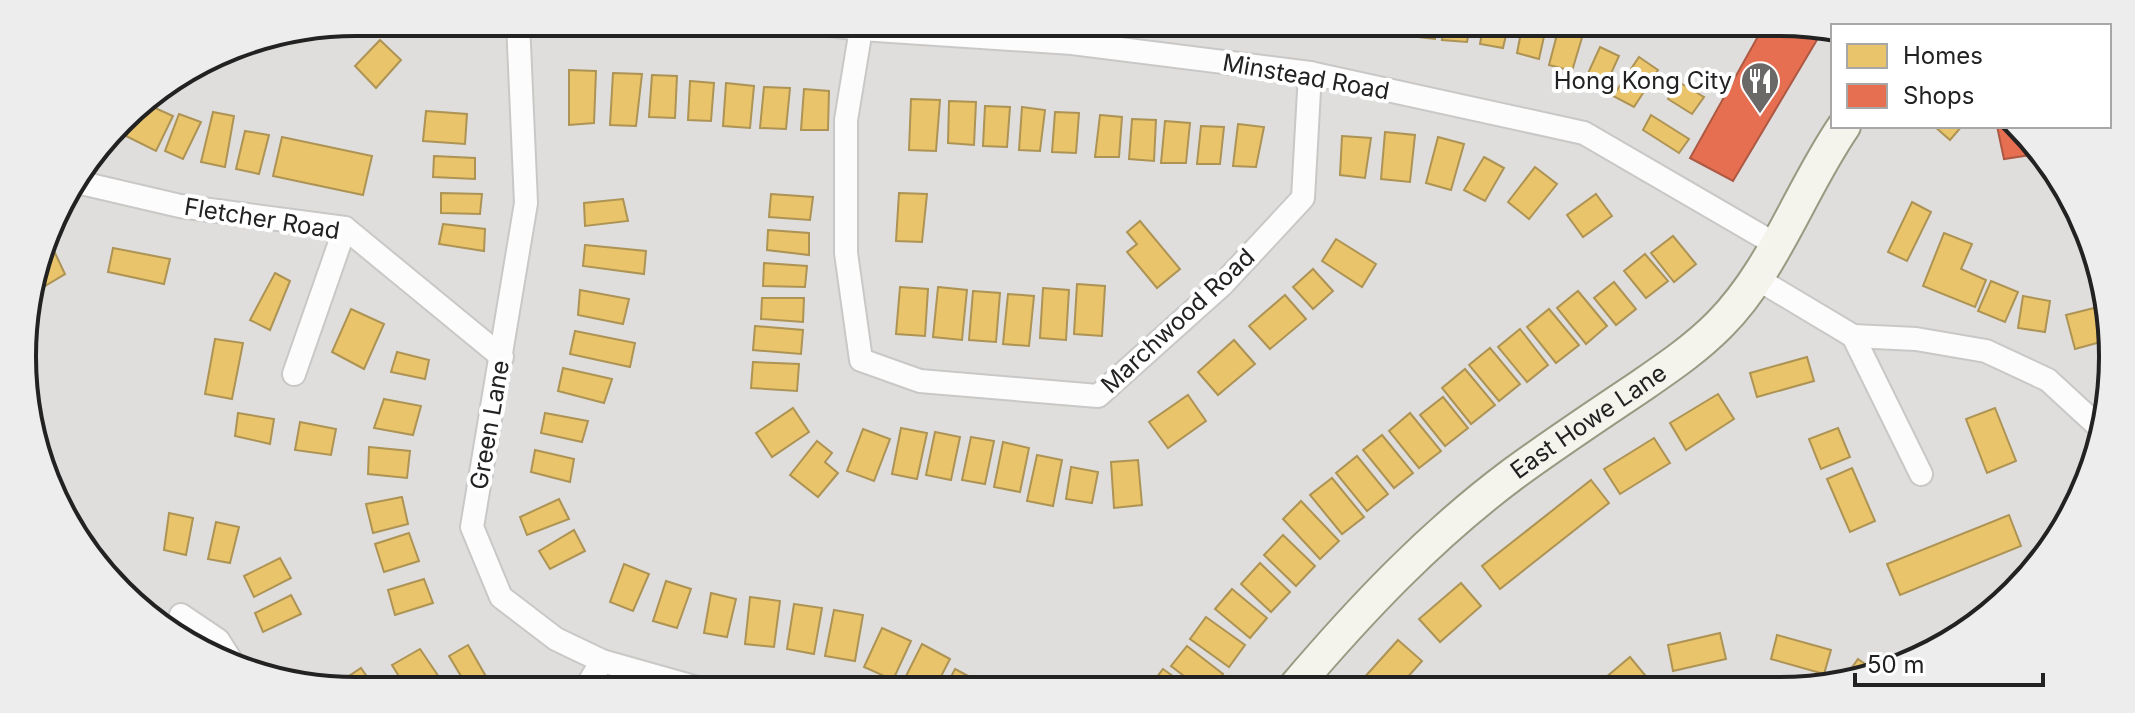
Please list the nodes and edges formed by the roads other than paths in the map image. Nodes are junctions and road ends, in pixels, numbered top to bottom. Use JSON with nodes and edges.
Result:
{"nodes":[{"id":1,"x":519,"y":36,"type":"edge"},
{"id":2,"x":860,"y":36,"type":"edge"},
{"id":3,"x":966,"y":36,"type":"edge"},
{"id":4,"x":1310,"y":73,"type":"junction"},
{"id":5,"x":1843,"y":128,"type":"edge"},
{"id":6,"x":86,"y":184,"type":"edge"},
{"id":7,"x":345,"y":228,"type":"junction"},
{"id":8,"x":1775,"y":244,"type":"junction"},
{"id":9,"x":1756,"y":278,"type":"junction"},
{"id":10,"x":1853,"y":336,"type":"junction"},
{"id":11,"x":502,"y":357,"type":"junction"},
{"id":12,"x":294,"y":374,"type":"dead end"},
{"id":13,"x":2092,"y":421,"type":"edge"},
{"id":14,"x":1921,"y":474,"type":"dead end"},
{"id":15,"x":181,"y":615,"type":"dead end"},
{"id":16,"x":223,"y":648,"type":"edge"},
{"id":17,"x":602,"y":661,"type":"junction"},
{"id":18,"x":592,"y":677,"type":"edge"},
{"id":19,"x":659,"y":677,"type":"edge"},
{"id":20,"x":1303,"y":677,"type":"edge"}],
"edges":[{"from":1,"to":11,"type":"street","name":"Green Lane"},
{"from":2,"to":4,"type":"street","name":"Marchwood Road"},
{"from":3,"to":4,"type":"street","name":"Minstead Road"},
{"from":4,"to":8,"type":"street","name":"Minstead Road"},
{"from":5,"to":8,"type":"street","name":"East Howe Lane"},
{"from":6,"to":7,"type":"street","name":"Fletcher Road"},
{"from":7,"to":11,"type":"street","name":"Fletcher Road"},
{"from":7,"to":12,"type":"street"},
{"from":8,"to":9,"type":"street","name":"East Howe Lane"},
{"from":9,"to":10,"type":"street"},
{"from":9,"to":20,"type":"street","name":"East Howe Lane"},
{"from":10,"to":13,"type":"street"},
{"from":10,"to":14,"type":"street"},
{"from":11,"to":17,"type":"street","name":"Green Lane"},
{"from":15,"to":16,"type":"street"},
{"from":17,"to":18,"type":"street"},
{"from":17,"to":19,"type":"street","name":"Green Lane"}]}
